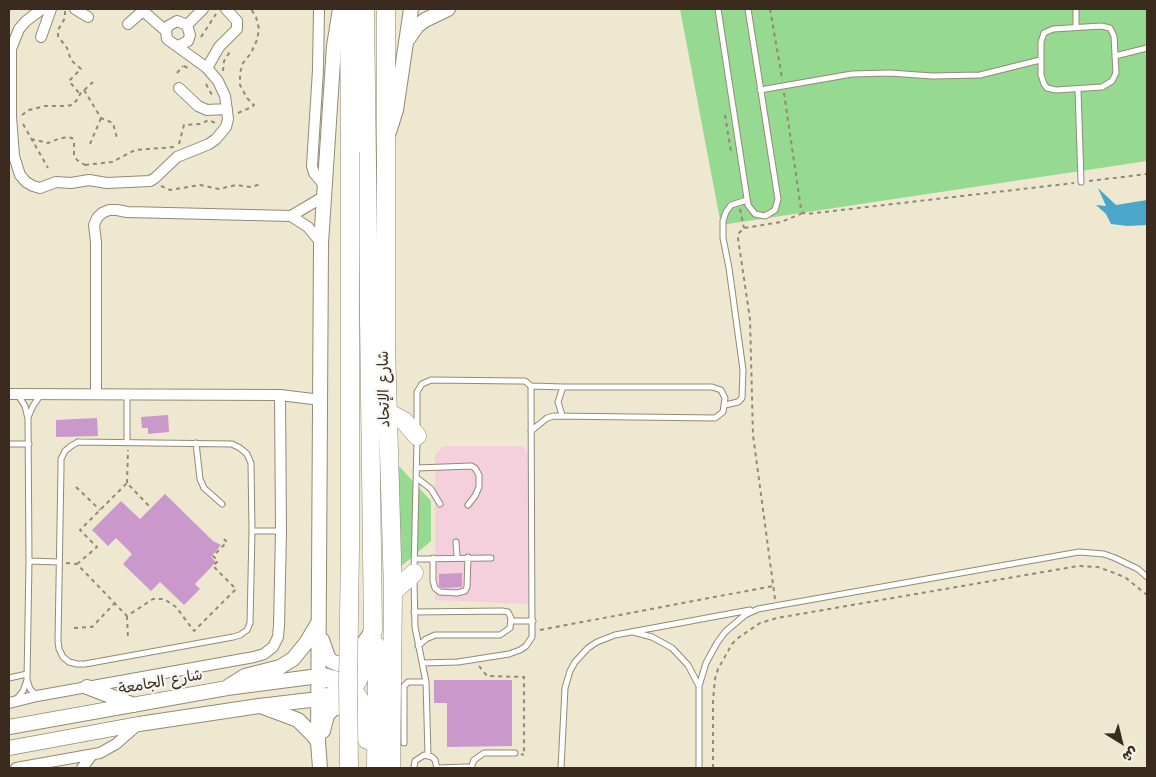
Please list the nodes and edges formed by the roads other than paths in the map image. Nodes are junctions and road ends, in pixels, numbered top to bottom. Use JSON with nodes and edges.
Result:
{"nodes":[{"id":1,"x":42,"y":9,"type":"edge"},
{"id":2,"x":51,"y":9,"type":"edge"},
{"id":3,"x":75,"y":9,"type":"edge"},
{"id":4,"x":203,"y":9,"type":"edge"},
{"id":5,"x":224,"y":9,"type":"edge"},
{"id":6,"x":318,"y":9,"type":"edge"},
{"id":7,"x":340,"y":9,"type":"edge"},
{"id":8,"x":349,"y":9,"type":"edge"},
{"id":9,"x":365,"y":9,"type":"edge"},
{"id":10,"x":386,"y":9,"type":"edge"},
{"id":11,"x":412,"y":9,"type":"edge"},
{"id":12,"x":448,"y":9,"type":"edge"},
{"id":13,"x":718,"y":9,"type":"edge"},
{"id":14,"x":748,"y":9,"type":"edge"},
{"id":15,"x":1076,"y":9,"type":"edge"},
{"id":16,"x":144,"y":10,"type":"edge"},
{"id":17,"x":88,"y":17,"type":"dead end"},
{"id":18,"x":128,"y":24,"type":"dead end"},
{"id":19,"x":187,"y":25,"type":"junction"},
{"id":20,"x":1076,"y":27,"type":"junction"},
{"id":21,"x":166,"y":31,"type":"junction"},
{"id":22,"x":41,"y":37,"type":"dead end"},
{"id":23,"x":405,"y":44,"type":"junction"},
{"id":24,"x":178,"y":46,"type":"junction"},
{"id":25,"x":1147,"y":48,"type":"edge"},
{"id":26,"x":1115,"y":56,"type":"junction"},
{"id":27,"x":1040,"y":60,"type":"junction"},
{"id":28,"x":207,"y":68,"type":"junction"},
{"id":29,"x":179,"y":88,"type":"dead end"},
{"id":30,"x":1078,"y":89,"type":"junction"},
{"id":31,"x":760,"y":90,"type":"junction"},
{"id":32,"x":232,"y":111,"type":"junction"},
{"id":33,"x":387,"y":140,"type":"junction"},
{"id":34,"x":1081,"y":182,"type":"road end"},
{"id":35,"x":324,"y":191,"type":"junction"},
{"id":36,"x":747,"y":200,"type":"junction"},
{"id":37,"x":291,"y":216,"type":"junction"},
{"id":38,"x":321,"y":242,"type":"junction"},
{"id":39,"x":531,"y":386,"type":"junction"},
{"id":40,"x":563,"y":387,"type":"junction"},
{"id":41,"x":13,"y":394,"type":"edge"},
{"id":42,"x":41,"y":394,"type":"junction"},
{"id":43,"x":96,"y":394,"type":"junction"},
{"id":44,"x":126,"y":395,"type":"junction"},
{"id":45,"x":280,"y":396,"type":"junction"},
{"id":46,"x":321,"y":400,"type":"junction"},
{"id":47,"x":725,"y":405,"type":"junction"},
{"id":48,"x":386,"y":412,"type":"junction"},
{"id":49,"x":562,"y":415,"type":"junction"},
{"id":50,"x":28,"y":419,"type":"junction"},
{"id":51,"x":531,"y":430,"type":"junction"},
{"id":52,"x":417,"y":436,"type":"junction"},
{"id":53,"x":128,"y":443,"type":"junction"},
{"id":54,"x":196,"y":443,"type":"junction"},
{"id":55,"x":9,"y":444,"type":"edge"},
{"id":56,"x":28,"y":444,"type":"junction"},
{"id":57,"x":417,"y":468,"type":"junction"},
{"id":58,"x":417,"y":478,"type":"junction"},
{"id":59,"x":222,"y":504,"type":"dead end"},
{"id":60,"x":440,"y":504,"type":"dead end"},
{"id":61,"x":468,"y":504,"type":"dead end"},
{"id":62,"x":252,"y":531,"type":"junction"},
{"id":63,"x":281,"y":531,"type":"junction"},
{"id":64,"x":456,"y":542,"type":"dead end"},
{"id":65,"x":468,"y":557,"type":"junction"},
{"id":66,"x":433,"y":558,"type":"junction"},
{"id":67,"x":457,"y":558,"type":"junction"},
{"id":68,"x":492,"y":558,"type":"dead end"},
{"id":69,"x":29,"y":562,"type":"junction"},
{"id":70,"x":59,"y":562,"type":"junction"},
{"id":71,"x":414,"y":566,"type":"junction"},
{"id":72,"x":1147,"y":577,"type":"edge"},
{"id":73,"x":393,"y":592,"type":"junction"},
{"id":74,"x":758,"y":609,"type":"junction"},
{"id":75,"x":414,"y":612,"type":"junction"},
{"id":76,"x":511,"y":621,"type":"junction"},
{"id":77,"x":533,"y":621,"type":"junction"},
{"id":78,"x":318,"y":623,"type":"junction"},
{"id":79,"x":372,"y":630,"type":"junction"},
{"id":80,"x":629,"y":631,"type":"junction"},
{"id":81,"x":418,"y":646,"type":"junction"},
{"id":82,"x":423,"y":663,"type":"junction"},
{"id":83,"x":319,"y":676,"type":"junction"},
{"id":84,"x":27,"y":677,"type":"junction"},
{"id":85,"x":9,"y":678,"type":"edge"},
{"id":86,"x":301,"y":678,"type":"junction"},
{"id":87,"x":426,"y":682,"type":"junction"},
{"id":88,"x":699,"y":686,"type":"junction"},
{"id":89,"x":87,"y":687,"type":"junction"},
{"id":90,"x":227,"y":688,"type":"junction"},
{"id":91,"x":350,"y":688,"type":"junction"},
{"id":92,"x":37,"y":696,"type":"junction"},
{"id":93,"x":310,"y":700,"type":"junction"},
{"id":94,"x":12,"y":702,"type":"edge"},
{"id":95,"x":135,"y":705,"type":"junction"},
{"id":96,"x":259,"y":706,"type":"junction"},
{"id":97,"x":139,"y":724,"type":"junction"},
{"id":98,"x":9,"y":727,"type":"edge"},
{"id":99,"x":367,"y":730,"type":"junction"},
{"id":100,"x":318,"y":742,"type":"junction"},
{"id":101,"x":404,"y":743,"type":"dead end"},
{"id":102,"x":9,"y":748,"type":"edge"},
{"id":103,"x":514,"y":753,"type":"road end"},
{"id":104,"x":92,"y":755,"type":"junction"},
{"id":105,"x":428,"y":755,"type":"junction"},
{"id":106,"x":61,"y":760,"type":"junction"},
{"id":107,"x":16,"y":768,"type":"edge"},
{"id":108,"x":73,"y":768,"type":"edge"},
{"id":109,"x":82,"y":768,"type":"edge"},
{"id":110,"x":321,"y":768,"type":"edge"},
{"id":111,"x":348,"y":768,"type":"edge"},
{"id":112,"x":368,"y":768,"type":"edge"},
{"id":113,"x":376,"y":768,"type":"edge"},
{"id":114,"x":391,"y":768,"type":"edge"},
{"id":115,"x":414,"y":768,"type":"edge"},
{"id":116,"x":437,"y":768,"type":"edge"},
{"id":117,"x":472,"y":768,"type":"edge"},
{"id":118,"x":562,"y":768,"type":"edge"},
{"id":119,"x":699,"y":768,"type":"edge"}],
"edges":[{"from":1,"to":32,"type":"street"},
{"from":2,"to":22,"type":"street"},
{"from":3,"to":17,"type":"street"},
{"from":4,"to":19,"type":"street"},
{"from":5,"to":28,"type":"street"},
{"from":6,"to":35,"type":"street"},
{"from":7,"to":35,"type":"main road"},
{"from":8,"to":111,"type":"highway","bridge":true},
{"from":9,"to":79,"type":"highway"},
{"from":10,"to":33,"type":"highway","name":"شارع الإتحاد"},
{"from":11,"to":23,"type":"main road"},
{"from":12,"to":23,"type":"main road"},
{"from":13,"to":36,"type":"lane"},
{"from":14,"to":31,"type":"lane"},
{"from":15,"to":20,"type":"lane"},
{"from":16,"to":18,"type":"street"},
{"from":16,"to":21,"type":"street"},
{"from":19,"to":21,"type":"street"},
{"from":19,"to":24,"type":"street"},
{"from":20,"to":26,"type":"lane"},
{"from":20,"to":27,"type":"lane"},
{"from":21,"to":24,"type":"street"},
{"from":23,"to":33,"type":"main road"},
{"from":24,"to":28,"type":"street"},
{"from":25,"to":26,"type":"lane"},
{"from":26,"to":30,"type":"lane"},
{"from":27,"to":30,"type":"lane"},
{"from":27,"to":31,"type":"lane"},
{"from":28,"to":32,"type":"street"},
{"from":29,"to":32,"type":"street"},
{"from":30,"to":34,"type":"lane"},
{"from":31,"to":36,"type":"lane"},
{"from":33,"to":48,"type":"highway","name":"شارع الإتحاد"},
{"from":35,"to":37,"type":"street"},
{"from":35,"to":38,"type":"main road"},
{"from":36,"to":47,"type":"lane"},
{"from":37,"to":38,"type":"street"},
{"from":37,"to":43,"type":"street"},
{"from":38,"to":46,"type":"main road"},
{"from":39,"to":40,"type":"lane"},
{"from":39,"to":51,"type":"lane"},
{"from":39,"to":52,"type":"lane"},
{"from":40,"to":47,"type":"lane"},
{"from":40,"to":49,"type":"lane"},
{"from":41,"to":42,"type":"street"},
{"from":41,"to":50,"type":"lane"},
{"from":42,"to":43,"type":"street"},
{"from":42,"to":50,"type":"lane"},
{"from":43,"to":44,"type":"street"},
{"from":44,"to":45,"type":"street"},
{"from":44,"to":53,"type":"lane"},
{"from":45,"to":46,"type":"street"},
{"from":45,"to":63,"type":"street"},
{"from":46,"to":78,"type":"main road"},
{"from":47,"to":49,"type":"lane"},
{"from":48,"to":52,"type":"highway"},
{"from":48,"to":73,"type":"highway","name":"شارع الإتحاد"},
{"from":49,"to":51,"type":"lane"},
{"from":50,"to":56,"type":"lane"},
{"from":51,"to":77,"type":"lane"},
{"from":52,"to":57,"type":"lane"},
{"from":53,"to":54,"type":"lane"},
{"from":53,"to":70,"type":"lane"},
{"from":54,"to":59,"type":"lane"},
{"from":54,"to":62,"type":"lane"},
{"from":55,"to":56,"type":"lane"},
{"from":56,"to":69,"type":"lane"},
{"from":57,"to":58,"type":"lane"},
{"from":57,"to":61,"type":"lane"},
{"from":58,"to":60,"type":"lane"},
{"from":58,"to":71,"type":"lane"},
{"from":62,"to":63,"type":"lane"},
{"from":62,"to":70,"type":"lane"},
{"from":63,"to":89,"type":"street"},
{"from":64,"to":67,"type":"lane"},
{"from":65,"to":66,"type":"lane"},
{"from":65,"to":67,"type":"lane"},
{"from":65,"to":68,"type":"lane"},
{"from":66,"to":67,"type":"lane"},
{"from":66,"to":71,"type":"lane"},
{"from":69,"to":70,"type":"lane"},
{"from":69,"to":84,"type":"lane"},
{"from":71,"to":73,"type":"highway"},
{"from":71,"to":75,"type":"lane"},
{"from":72,"to":74,"type":"lane"},
{"from":73,"to":114,"type":"highway","name":"شارع الإتحاد"},
{"from":74,"to":80,"type":"lane"},
{"from":74,"to":88,"type":"lane"},
{"from":75,"to":76,"type":"lane"},
{"from":75,"to":81,"type":"lane"},
{"from":76,"to":77,"type":"lane"},
{"from":76,"to":81,"type":"lane"},
{"from":77,"to":82,"type":"lane"},
{"from":78,"to":79,"type":"main road"},
{"from":78,"to":83,"type":"main road"},
{"from":78,"to":90,"type":"main road"},
{"from":79,"to":91,"type":"highway"},
{"from":79,"to":113,"type":"highway"},
{"from":80,"to":88,"type":"lane"},
{"from":80,"to":118,"type":"lane"},
{"from":81,"to":82,"type":"lane"},
{"from":82,"to":87,"type":"lane"},
{"from":83,"to":86,"type":"main road","name":"شارع الجامعة"},
{"from":83,"to":91,"type":"highway"},
{"from":83,"to":93,"type":"main road"},
{"from":84,"to":85,"type":"lane"},
{"from":84,"to":92,"type":"lane"},
{"from":84,"to":94,"type":"lane"},
{"from":86,"to":90,"type":"main road","name":"شارع الجامعة"},
{"from":86,"to":93,"type":"main road"},
{"from":87,"to":101,"type":"lane"},
{"from":87,"to":105,"type":"lane"},
{"from":88,"to":119,"type":"lane"},
{"from":89,"to":92,"type":"street"},
{"from":89,"to":95,"type":"main road"},
{"from":90,"to":95,"type":"main road","name":"شارع الجامعة"},
{"from":91,"to":93,"type":"highway"},
{"from":91,"to":99,"type":"highway"},
{"from":92,"to":94,"type":"street"},
{"from":93,"to":96,"type":"main road"},
{"from":93,"to":100,"type":"main road"},
{"from":95,"to":98,"type":"main road","name":"شارع الجامعة"},
{"from":96,"to":97,"type":"main road"},
{"from":96,"to":100,"type":"main road"},
{"from":97,"to":102,"type":"main road"},
{"from":97,"to":104,"type":"street"},
{"from":99,"to":110,"type":"main road"},
{"from":99,"to":112,"type":"highway"},
{"from":100,"to":110,"type":"main road"},
{"from":103,"to":117,"type":"lane"},
{"from":104,"to":106,"type":"street"},
{"from":104,"to":109,"type":"street"},
{"from":105,"to":115,"type":"lane"},
{"from":105,"to":116,"type":"lane"},
{"from":106,"to":107,"type":"street"},
{"from":106,"to":108,"type":"street"},
{"from":116,"to":117,"type":"lane"}]}
